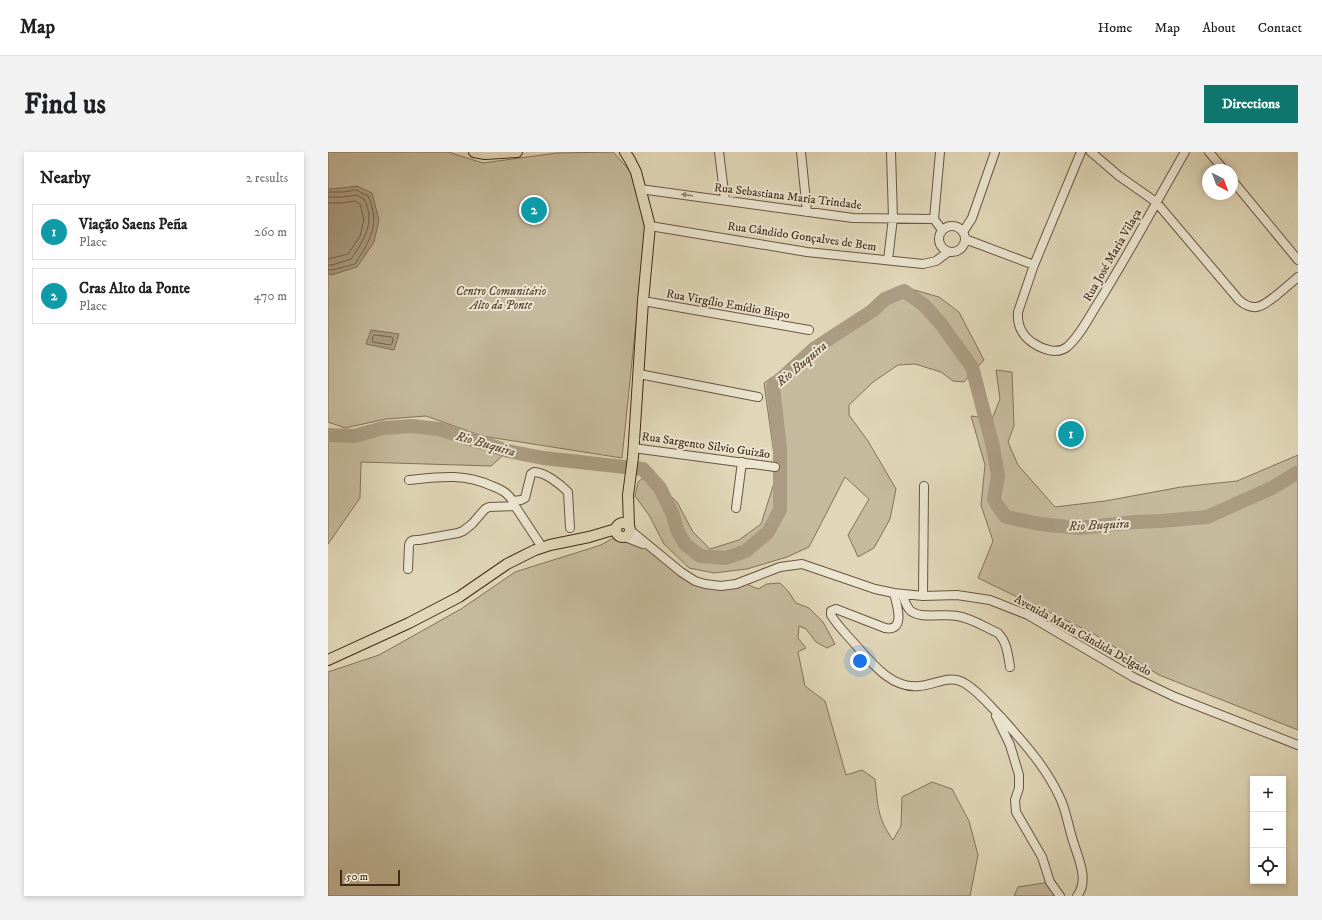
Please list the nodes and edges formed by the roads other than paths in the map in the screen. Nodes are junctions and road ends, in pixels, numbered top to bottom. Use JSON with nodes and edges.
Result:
{"nodes":[{"id":1,"x":474,"y":152,"type":"edge"},
{"id":2,"x":517,"y":152,"type":"edge"},
{"id":3,"x":625,"y":152,"type":"edge"},
{"id":4,"x":633,"y":152,"type":"edge"},
{"id":5,"x":719,"y":152,"type":"edge"},
{"id":6,"x":801,"y":152,"type":"edge"},
{"id":7,"x":891,"y":152,"type":"edge"},
{"id":8,"x":940,"y":152,"type":"edge"},
{"id":9,"x":995,"y":152,"type":"edge"},
{"id":10,"x":1081,"y":152,"type":"edge"},
{"id":11,"x":1091,"y":152,"type":"edge"},
{"id":12,"x":1185,"y":152,"type":"edge"},
{"id":13,"x":1209,"y":152,"type":"edge"},
{"id":14,"x":1219,"y":164,"type":"edge"},
{"id":15,"x":636,"y":172,"type":"junction"},
{"id":16,"x":1238,"y":187,"type":"edge"},
{"id":17,"x":640,"y":189,"type":"junction"},
{"id":18,"x":725,"y":200,"type":"junction"},
{"id":19,"x":1156,"y":202,"type":"junction"},
{"id":20,"x":806,"y":212,"type":"junction"},
{"id":21,"x":893,"y":218,"type":"junction"},
{"id":22,"x":934,"y":219,"type":"junction"},
{"id":23,"x":650,"y":226,"type":"junction"},
{"id":24,"x":942,"y":230,"type":"junction"},
{"id":25,"x":964,"y":235,"type":"junction"},
{"id":26,"x":948,"y":252,"type":"junction"},
{"id":27,"x":888,"y":260,"type":"junction"},
{"id":28,"x":1298,"y":260,"type":"edge"},
{"id":29,"x":1034,"y":265,"type":"junction"},
{"id":30,"x":1298,"y":277,"type":"edge"},
{"id":31,"x":643,"y":301,"type":"junction"},
{"id":32,"x":809,"y":330,"type":"dead end"},
{"id":33,"x":639,"y":374,"type":"junction"},
{"id":34,"x":758,"y":397,"type":"dead end"},
{"id":35,"x":633,"y":452,"type":"junction"},
{"id":36,"x":742,"y":462,"type":"junction"},
{"id":37,"x":775,"y":467,"type":"dead end"},
{"id":38,"x":409,"y":480,"type":"dead end"},
{"id":39,"x":924,"y":486,"type":"dead end"},
{"id":40,"x":514,"y":504,"type":"junction"},
{"id":41,"x":736,"y":508,"type":"dead end"},
{"id":42,"x":570,"y":528,"type":"dead end"},
{"id":43,"x":623,"y":530,"type":"junction"},
{"id":44,"x":542,"y":547,"type":"junction"},
{"id":45,"x":408,"y":569,"type":"dead end"},
{"id":46,"x":894,"y":594,"type":"junction"},
{"id":47,"x":903,"y":595,"type":"junction"},
{"id":48,"x":923,"y":596,"type":"junction"},
{"id":49,"x":328,"y":660,"type":"edge"},
{"id":50,"x":1010,"y":667,"type":"dead end"},
{"id":51,"x":994,"y":710,"type":"junction"},
{"id":52,"x":1298,"y":745,"type":"edge"},
{"id":53,"x":1060,"y":896,"type":"edge"},
{"id":54,"x":1077,"y":896,"type":"edge"}],
"edges":[{"from":1,"to":2,"type":"main road"},
{"from":3,"to":15,"type":"main road"},
{"from":4,"to":15,"type":"main road"},
{"from":5,"to":18,"type":"street"},
{"from":6,"to":20,"type":"street"},
{"from":7,"to":21,"type":"street"},
{"from":8,"to":22,"type":"street"},
{"from":9,"to":25,"type":"street"},
{"from":10,"to":29,"type":"street"},
{"from":11,"to":19,"type":"street"},
{"from":12,"to":19,"type":"street","name":"Rua José Maria Vilaça"},
{"from":13,"to":14,"type":"street"},
{"from":15,"to":17,"type":"main road"},
{"from":16,"to":28,"type":"street"},
{"from":18,"to":17,"type":"street","name":"Rua Sebastiana Maria Trindade","one_way":true},
{"from":17,"to":23,"type":"main road"},
{"from":18,"to":20,"type":"street","name":"Rua Sebastiana Maria Trindade"},
{"from":19,"to":29,"type":"street","name":"Rua José Maria Vilaça"},
{"from":19,"to":30,"type":"street"},
{"from":20,"to":21,"type":"street","name":"Rua Sebastiana Maria Trindade"},
{"from":21,"to":22,"type":"street","name":"Rua Sebastiana Maria Trindade"},
{"from":21,"to":27,"type":"street"},
{"from":22,"to":24,"type":"street"},
{"from":23,"to":27,"type":"street","name":"Rua Cândido Gonçalves de Bem"},
{"from":23,"to":31,"type":"main road"},
{"from":24,"to":25,"type":"street"},
{"from":24,"to":26,"type":"street"},
{"from":25,"to":26,"type":"street"},
{"from":25,"to":29,"type":"street"},
{"from":26,"to":27,"type":"street","name":"Rua Cândido Gonçalves de Bem"},
{"from":31,"to":32,"type":"street","name":"Rua Virgílio Emídio Bispo"},
{"from":31,"to":33,"type":"main road"},
{"from":33,"to":34,"type":"street"},
{"from":33,"to":35,"type":"main road"},
{"from":35,"to":36,"type":"street","name":"Rua Sargento Silvio Guizão"},
{"from":35,"to":43,"type":"main road"},
{"from":36,"to":37,"type":"street","name":"Rua Sargento Silvio Guizão"},
{"from":36,"to":41,"type":"street"},
{"from":38,"to":40,"type":"street"},
{"from":39,"to":48,"type":"street"},
{"from":40,"to":42,"type":"street"},
{"from":40,"to":44,"type":"street"},
{"from":40,"to":45,"type":"street"},
{"from":43,"to":44,"type":"main road"},
{"from":43,"to":46,"type":"street","name":"Avenida Maria Cândida Delgado"},
{"from":44,"to":49,"type":"main road"},
{"from":46,"to":47,"type":"street","name":"Avenida Maria Cândida Delgado"},
{"from":46,"to":51,"type":"street"},
{"from":47,"to":48,"type":"street","name":"Avenida Maria Cândida Delgado"},
{"from":47,"to":50,"type":"street"},
{"from":48,"to":52,"type":"street","name":"Avenida Maria Cândida Delgado"},
{"from":51,"to":53,"type":"street"},
{"from":51,"to":54,"type":"street"}]}
